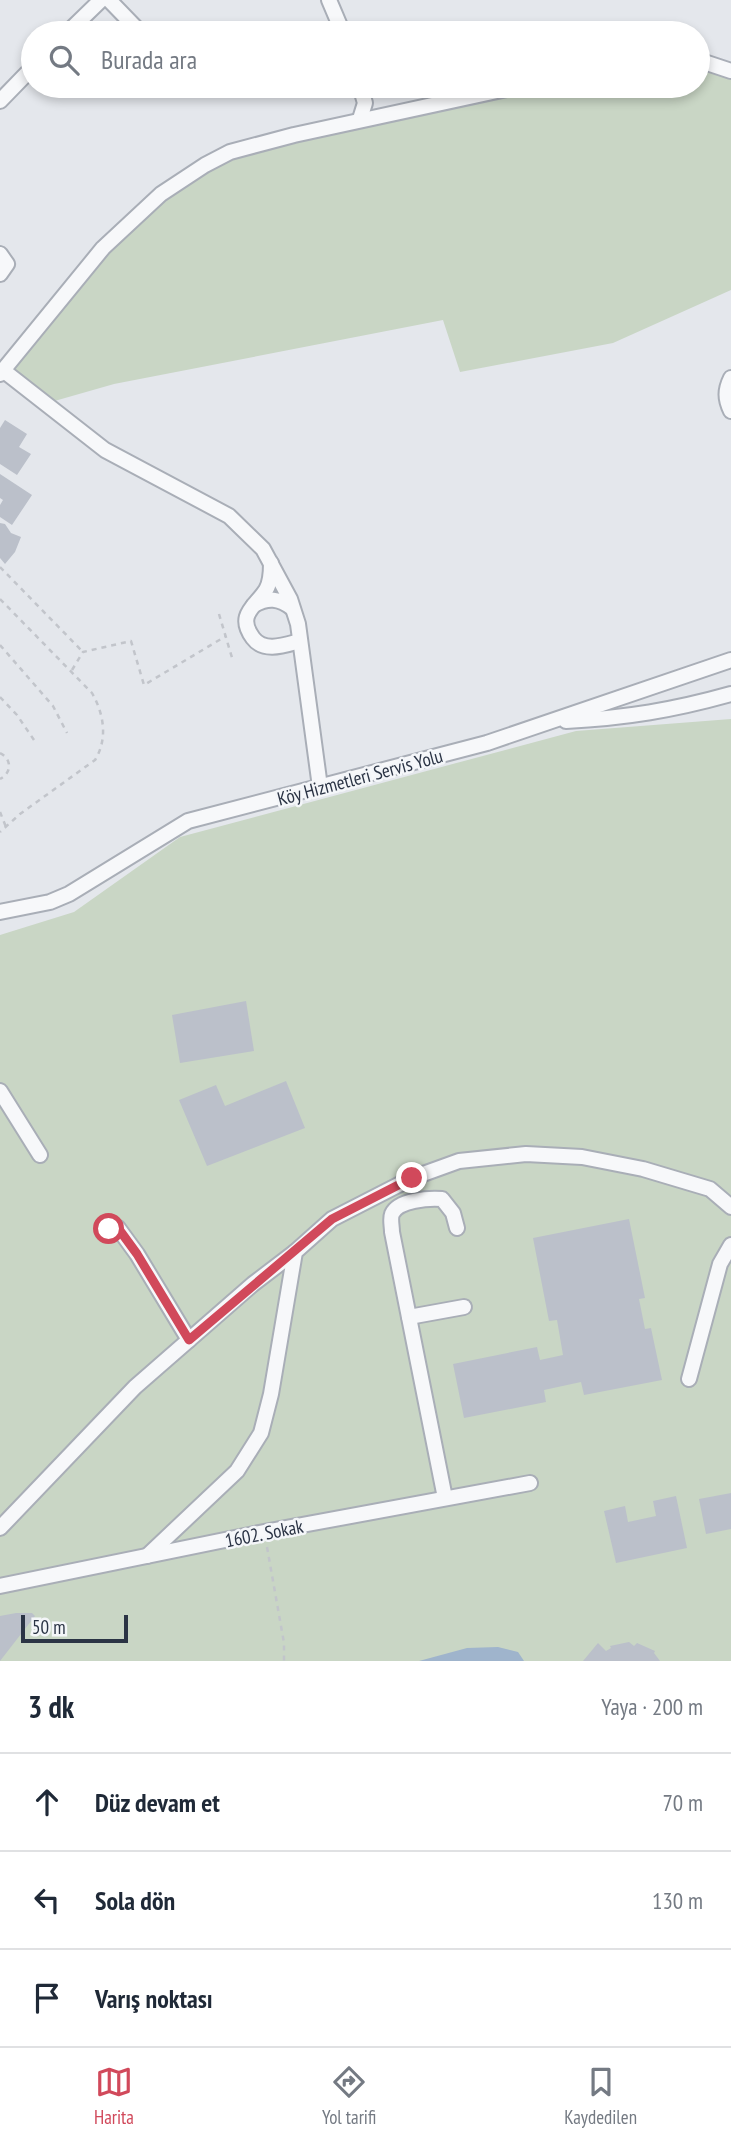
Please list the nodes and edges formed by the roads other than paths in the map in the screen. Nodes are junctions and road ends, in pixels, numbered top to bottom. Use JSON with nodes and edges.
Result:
{"nodes":[{"id":1,"x":100,"y":0,"type":"edge"},
{"id":2,"x":109,"y":0,"type":"edge"},
{"id":3,"x":330,"y":0,"type":"edge"},
{"id":4,"x":79,"y":21,"type":"edge"},
{"id":5,"x":129,"y":21,"type":"edge"},
{"id":6,"x":338,"y":21,"type":"edge"},
{"id":7,"x":710,"y":64,"type":"edge"},
{"id":8,"x":731,"y":71,"type":"edge"},
{"id":9,"x":21,"y":79,"type":"edge"},
{"id":10,"x":364,"y":98,"type":"edge"},
{"id":11,"x":462,"y":98,"type":"edge"},
{"id":12,"x":0,"y":101,"type":"edge"},
{"id":13,"x":360,"y":119,"type":"junction"},
{"id":14,"x":0,"y":254,"type":"edge"},
{"id":15,"x":0,"y":274,"type":"edge"},
{"id":16,"x":2,"y":373,"type":"edge"},
{"id":17,"x":731,"y":378,"type":"edge"},
{"id":18,"x":731,"y":411,"type":"edge"},
{"id":19,"x":271,"y":563,"type":"junction"},
{"id":20,"x":252,"y":606,"type":"junction"},
{"id":21,"x":292,"y":608,"type":"junction"},
{"id":22,"x":300,"y":641,"type":"junction"},
{"id":23,"x":731,"y":660,"type":"edge"},
{"id":24,"x":731,"y":695,"type":"edge"},
{"id":25,"x":547,"y":722,"type":"junction"},
{"id":26,"x":320,"y":787,"type":"junction"},
{"id":27,"x":0,"y":912,"type":"edge"},
{"id":28,"x":0,"y":1091,"type":"edge"},
{"id":29,"x":40,"y":1155,"type":"dead end"},
{"id":30,"x":731,"y":1207,"type":"edge"},
{"id":31,"x":457,"y":1228,"type":"dead end"},
{"id":32,"x":109,"y":1229,"type":"dead end"},
{"id":33,"x":731,"y":1245,"type":"edge"},
{"id":34,"x":295,"y":1252,"type":"junction"},
{"id":35,"x":464,"y":1307,"type":"dead end"},
{"id":36,"x":409,"y":1317,"type":"junction"},
{"id":37,"x":189,"y":1340,"type":"junction"},
{"id":38,"x":689,"y":1379,"type":"dead end"},
{"id":39,"x":530,"y":1483,"type":"dead end"},
{"id":40,"x":445,"y":1498,"type":"junction"},
{"id":41,"x":0,"y":1528,"type":"edge"},
{"id":42,"x":147,"y":1556,"type":"junction"},
{"id":43,"x":0,"y":1586,"type":"edge"}],
"edges":[{"from":1,"to":4,"type":"street"},
{"from":2,"to":5,"type":"street"},
{"from":3,"to":6,"type":"street"},
{"from":7,"to":8,"type":"street"},
{"from":9,"to":12,"type":"street"},
{"from":10,"to":13,"type":"street"},
{"from":11,"to":13,"type":"street"},
{"from":13,"to":16,"type":"street"},
{"from":14,"to":15,"type":"street"},
{"from":16,"to":19,"type":"street"},
{"from":17,"to":18,"type":"street"},
{"from":19,"to":20,"type":"street"},
{"from":19,"to":21,"type":"street"},
{"from":20,"to":21,"type":"street"},
{"from":20,"to":22,"type":"street"},
{"from":21,"to":22,"type":"street"},
{"from":22,"to":26,"type":"street"},
{"from":23,"to":25,"type":"street","name":"Köy Hizmetleri Servis Yolu"},
{"from":24,"to":25,"type":"street"},
{"from":25,"to":26,"type":"street","name":"Köy Hizmetleri Servis Yolu"},
{"from":26,"to":27,"type":"street","name":"Köy Hizmetleri Servis Yolu"},
{"from":28,"to":29,"type":"street"},
{"from":30,"to":34,"type":"street"},
{"from":31,"to":36,"type":"street"},
{"from":32,"to":37,"type":"street"},
{"from":33,"to":38,"type":"street"},
{"from":34,"to":37,"type":"street"},
{"from":34,"to":42,"type":"street"},
{"from":35,"to":36,"type":"street"},
{"from":36,"to":40,"type":"street"},
{"from":37,"to":41,"type":"street"},
{"from":39,"to":40,"type":"street","name":"1602. Sokak"},
{"from":40,"to":42,"type":"street","name":"1602. Sokak"},
{"from":42,"to":43,"type":"street","name":"1602. Sokak"}]}
